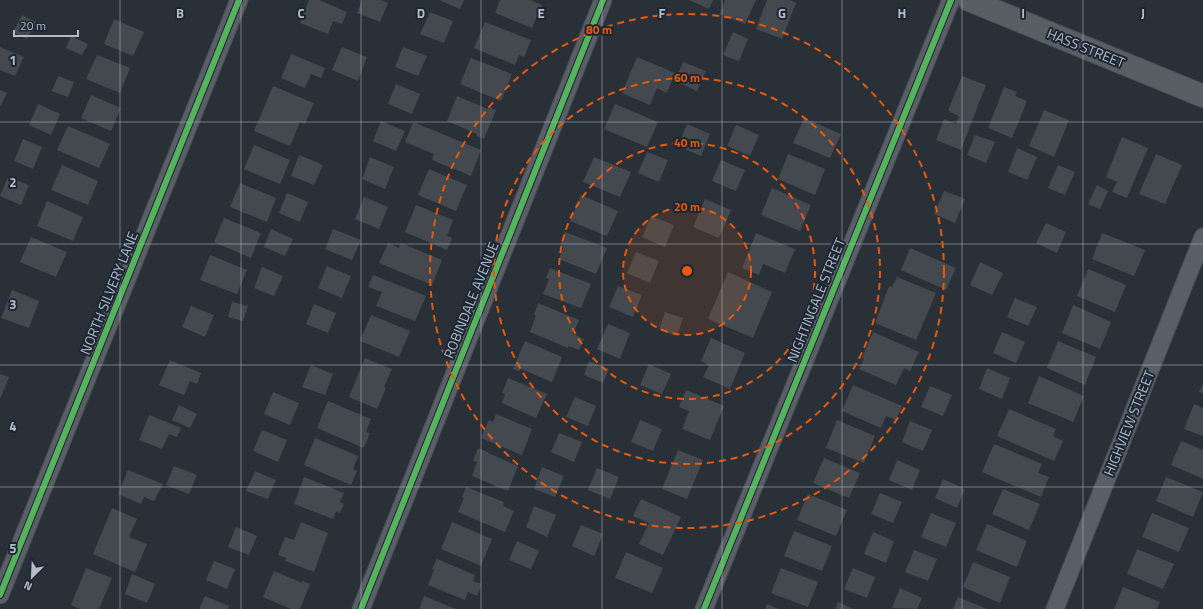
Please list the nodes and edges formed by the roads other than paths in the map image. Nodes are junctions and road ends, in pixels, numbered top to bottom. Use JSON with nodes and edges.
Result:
{"nodes":[{"id":1,"x":239,"y":0,"type":"edge"},
{"id":2,"x":603,"y":0,"type":"edge"},
{"id":3,"x":951,"y":0,"type":"edge"},
{"id":4,"x":969,"y":0,"type":"edge"},
{"id":5,"x":1203,"y":96,"type":"edge"},
{"id":6,"x":1203,"y":237,"type":"edge"},
{"id":7,"x":0,"y":595,"type":"edge"},
{"id":8,"x":361,"y":609,"type":"edge"},
{"id":9,"x":704,"y":609,"type":"edge"},
{"id":10,"x":1055,"y":609,"type":"edge"}],
"edges":[{"from":1,"to":7,"type":"street","name":"NORTH SILVERY LANE"},
{"from":2,"to":8,"type":"street","name":"ROBINDALE AVENUE"},
{"from":3,"to":9,"type":"street","name":"NIGHTINGALE STREET"},
{"from":4,"to":5,"type":"street","name":"HASS STREET"},
{"from":6,"to":10,"type":"street","name":"HIGHVIEW STREET"}]}
